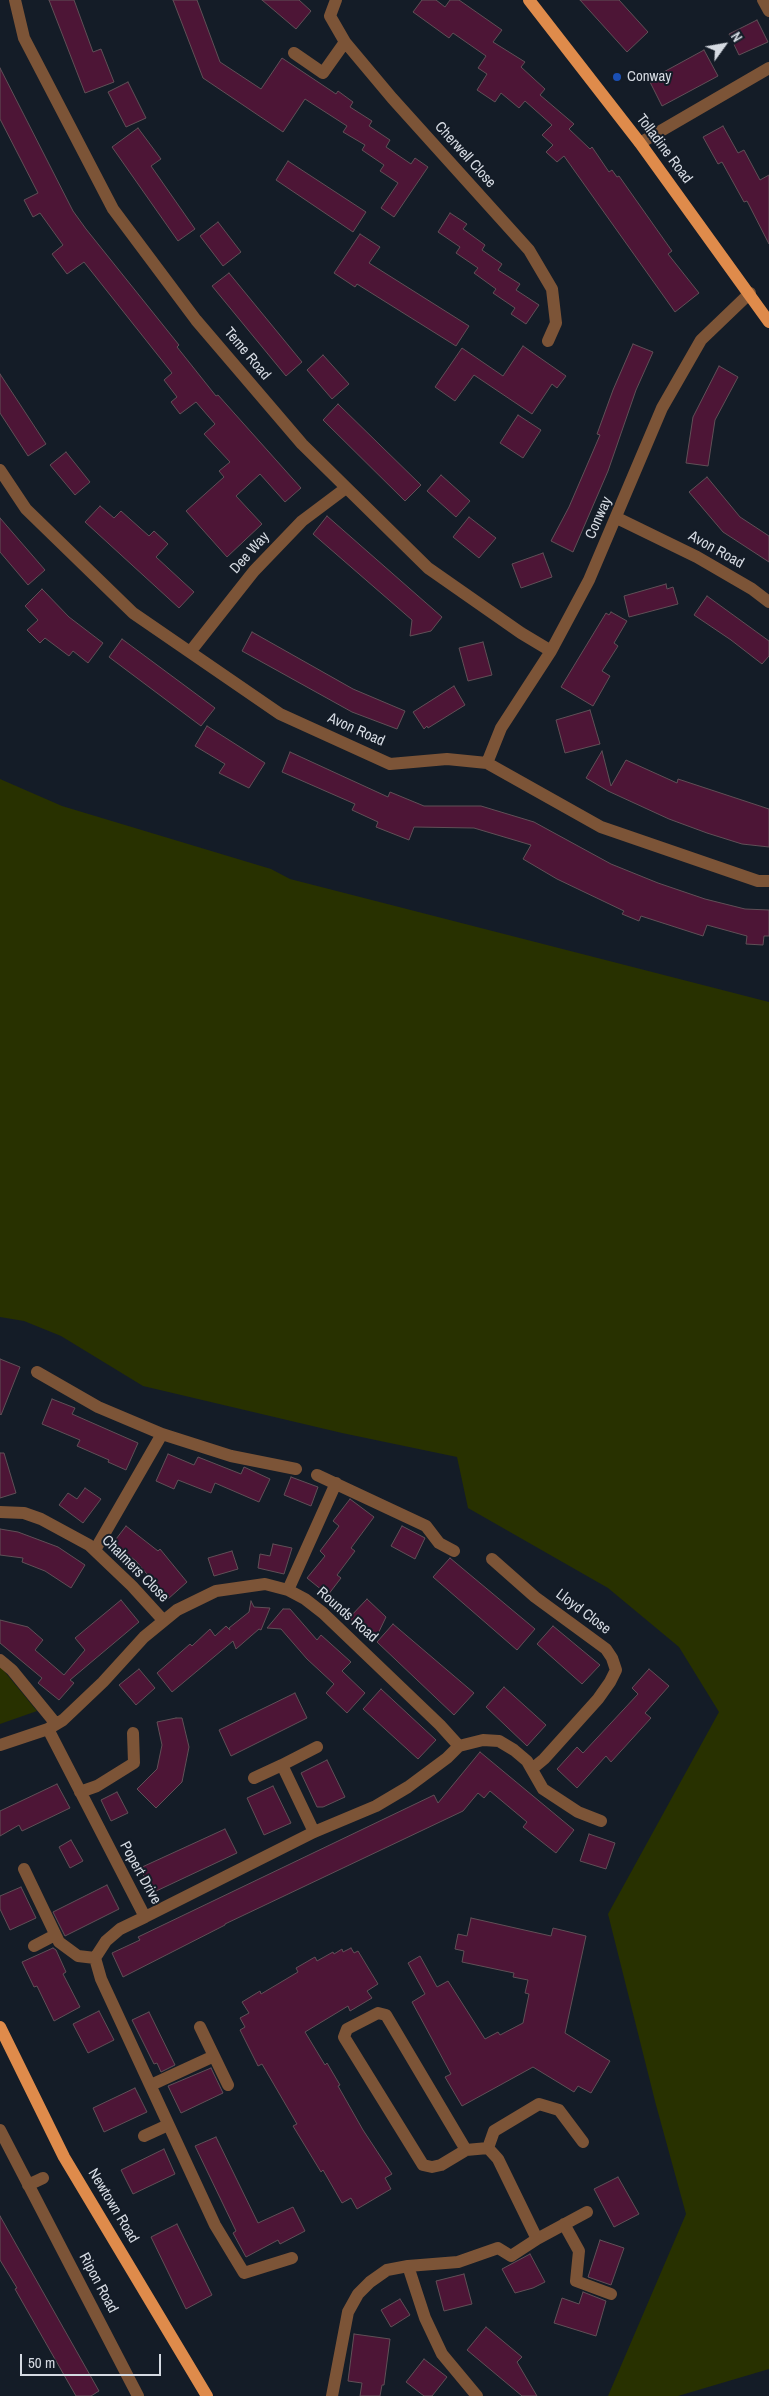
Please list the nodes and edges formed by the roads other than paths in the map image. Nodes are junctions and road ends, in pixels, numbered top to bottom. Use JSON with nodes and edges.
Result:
{"nodes":[{"id":1,"x":15,"y":0,"type":"edge"},
{"id":2,"x":336,"y":0,"type":"edge"},
{"id":3,"x":529,"y":0,"type":"edge"},
{"id":4,"x":763,"y":0,"type":"edge"},
{"id":5,"x":769,"y":11,"type":"edge"},
{"id":6,"x":345,"y":42,"type":"junction"},
{"id":7,"x":294,"y":53,"type":"dead end"},
{"id":8,"x":769,"y":68,"type":"edge"},
{"id":9,"x":640,"y":143,"type":"junction"},
{"id":10,"x":750,"y":293,"type":"junction"},
{"id":11,"x":769,"y":322,"type":"edge"},
{"id":12,"x":548,"y":341,"type":"dead end"},
{"id":13,"x":0,"y":470,"type":"edge"},
{"id":14,"x":346,"y":488,"type":"junction"},
{"id":15,"x":617,"y":518,"type":"junction"},
{"id":16,"x":769,"y":602,"type":"edge"},
{"id":17,"x":551,"y":651,"type":"junction"},
{"id":18,"x":190,"y":652,"type":"junction"},
{"id":19,"x":487,"y":763,"type":"junction"},
{"id":20,"x":769,"y":881,"type":"edge"},
{"id":21,"x":37,"y":1372,"type":"dead end"},
{"id":22,"x":162,"y":1434,"type":"junction"},
{"id":23,"x":296,"y":1469,"type":"dead end"},
{"id":24,"x":317,"y":1475,"type":"dead end"},
{"id":25,"x":336,"y":1484,"type":"junction"},
{"id":26,"x":0,"y":1512,"type":"edge"},
{"id":27,"x":94,"y":1550,"type":"junction"},
{"id":28,"x":454,"y":1551,"type":"dead end"},
{"id":29,"x":492,"y":1559,"type":"dead end"},
{"id":30,"x":288,"y":1590,"type":"junction"},
{"id":31,"x":163,"y":1620,"type":"junction"},
{"id":32,"x":0,"y":1660,"type":"edge"},
{"id":33,"x":52,"y":1727,"type":"junction"},
{"id":34,"x":133,"y":1733,"type":"dead end"},
{"id":35,"x":0,"y":1745,"type":"edge"},
{"id":36,"x":459,"y":1746,"type":"junction"},
{"id":37,"x":317,"y":1747,"type":"dead end"},
{"id":38,"x":282,"y":1765,"type":"junction"},
{"id":39,"x":532,"y":1769,"type":"junction"},
{"id":40,"x":254,"y":1778,"type":"dead end"},
{"id":41,"x":80,"y":1792,"type":"junction"},
{"id":42,"x":601,"y":1821,"type":"dead end"},
{"id":43,"x":314,"y":1832,"type":"junction"},
{"id":44,"x":24,"y":1869,"type":"dead end"},
{"id":45,"x":145,"y":1917,"type":"junction"},
{"id":46,"x":55,"y":1935,"type":"junction"},
{"id":47,"x":34,"y":1946,"type":"dead end"},
{"id":48,"x":95,"y":1958,"type":"junction"},
{"id":49,"x":200,"y":2026,"type":"dead end"},
{"id":50,"x":0,"y":2027,"type":"edge"},
{"id":51,"x":214,"y":2056,"type":"junction"},
{"id":52,"x":151,"y":2085,"type":"junction"},
{"id":53,"x":228,"y":2085,"type":"dead end"},
{"id":54,"x":168,"y":2125,"type":"junction"},
{"id":55,"x":0,"y":2130,"type":"edge"},
{"id":56,"x":144,"y":2136,"type":"dead end"},
{"id":57,"x":583,"y":2142,"type":"dead end"},
{"id":58,"x":488,"y":2148,"type":"junction"},
{"id":59,"x":466,"y":2150,"type":"junction"},
{"id":60,"x":43,"y":2178,"type":"dead end"},
{"id":61,"x":28,"y":2185,"type":"junction"},
{"id":62,"x":586,"y":2212,"type":"dead end"},
{"id":63,"x":564,"y":2224,"type":"junction"},
{"id":64,"x":537,"y":2239,"type":"junction"},
{"id":65,"x":292,"y":2258,"type":"dead end"},
{"id":66,"x":408,"y":2266,"type":"junction"},
{"id":67,"x":611,"y":2294,"type":"dead end"},
{"id":68,"x":138,"y":2396,"type":"edge"},
{"id":69,"x":207,"y":2396,"type":"edge"},
{"id":70,"x":332,"y":2396,"type":"edge"},
{"id":71,"x":477,"y":2396,"type":"edge"}],
"edges":[{"from":1,"to":14,"type":"street","name":"Teme Road"},
{"from":2,"to":6,"type":"street","name":"Cherwell Close"},
{"from":3,"to":9,"type":"main road","name":"Tolladine Road"},
{"from":4,"to":5,"type":"street"},
{"from":6,"to":7,"type":"street"},
{"from":6,"to":12,"type":"street","name":"Cherwell Close"},
{"from":8,"to":9,"type":"street"},
{"from":9,"to":10,"type":"main road","name":"Tolladine Road"},
{"from":10,"to":11,"type":"main road","name":"Tolladine Road"},
{"from":10,"to":15,"type":"street","name":"Conway"},
{"from":13,"to":18,"type":"street","name":"Avon Road"},
{"from":14,"to":17,"type":"street","name":"Teme Road"},
{"from":14,"to":18,"type":"street","name":"Dee Way"},
{"from":15,"to":16,"type":"street","name":"Avon Road"},
{"from":15,"to":17,"type":"street","name":"Conway"},
{"from":17,"to":19,"type":"street","name":"Conway"},
{"from":18,"to":19,"type":"street","name":"Avon Road"},
{"from":19,"to":20,"type":"street","name":"Avon Road"},
{"from":21,"to":22,"type":"street"},
{"from":22,"to":23,"type":"street"},
{"from":22,"to":27,"type":"street"},
{"from":24,"to":25,"type":"street"},
{"from":25,"to":28,"type":"street"},
{"from":25,"to":30,"type":"street"},
{"from":26,"to":27,"type":"street","name":"Chalmers Close"},
{"from":27,"to":31,"type":"street","name":"Chalmers Close"},
{"from":29,"to":39,"type":"street","name":"Lloyd Close"},
{"from":30,"to":31,"type":"street","name":"Rounds Road"},
{"from":30,"to":36,"type":"street","name":"Rounds Road"},
{"from":31,"to":33,"type":"street","name":"Rounds Road"},
{"from":32,"to":33,"type":"street","name":"Popert Drive"},
{"from":33,"to":35,"type":"street","name":"Rounds Road"},
{"from":33,"to":41,"type":"street","name":"Popert Drive"},
{"from":34,"to":41,"type":"street"},
{"from":36,"to":39,"type":"street"},
{"from":36,"to":43,"type":"street","name":"Popert Drive"},
{"from":37,"to":38,"type":"street"},
{"from":38,"to":40,"type":"street"},
{"from":38,"to":43,"type":"street"},
{"from":39,"to":42,"type":"street"},
{"from":41,"to":45,"type":"street","name":"Popert Drive"},
{"from":43,"to":45,"type":"street","name":"Popert Drive"},
{"from":44,"to":46,"type":"street"},
{"from":45,"to":48,"type":"street"},
{"from":46,"to":47,"type":"street"},
{"from":46,"to":48,"type":"street"},
{"from":48,"to":52,"type":"street"},
{"from":49,"to":51,"type":"street"},
{"from":50,"to":69,"type":"main road","name":"Newtown Road"},
{"from":51,"to":52,"type":"street"},
{"from":51,"to":53,"type":"street"},
{"from":52,"to":54,"type":"street"},
{"from":54,"to":56,"type":"street"},
{"from":54,"to":65,"type":"street"},
{"from":55,"to":61,"type":"street","name":"Ripon Road"},
{"from":57,"to":58,"type":"street"},
{"from":58,"to":59,"type":"street"},
{"from":58,"to":64,"type":"street"},
{"from":59,"to":59,"type":"street"},
{"from":60,"to":61,"type":"street"},
{"from":61,"to":68,"type":"street","name":"Ripon Road"},
{"from":62,"to":63,"type":"street"},
{"from":63,"to":64,"type":"street"},
{"from":63,"to":67,"type":"street"},
{"from":64,"to":66,"type":"street"},
{"from":66,"to":70,"type":"street"},
{"from":66,"to":71,"type":"street"}]}
